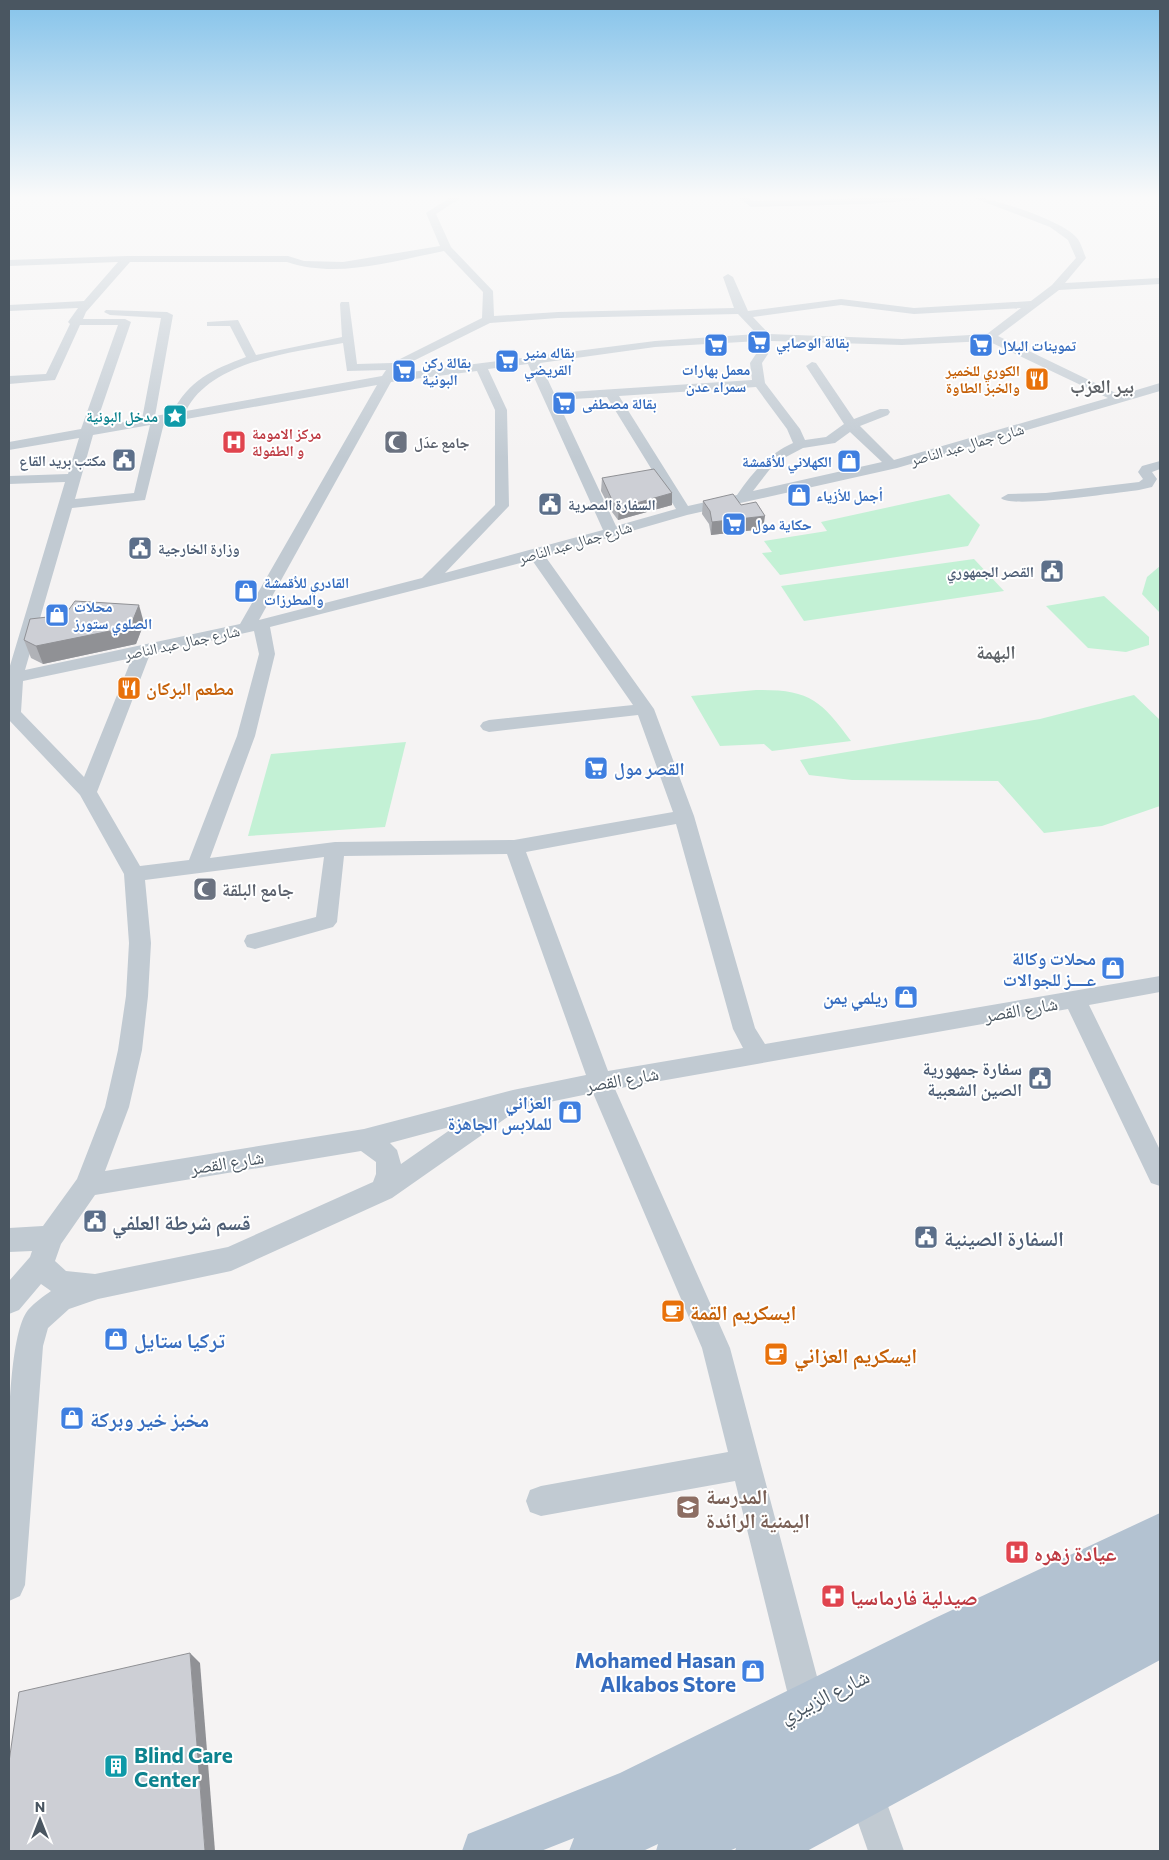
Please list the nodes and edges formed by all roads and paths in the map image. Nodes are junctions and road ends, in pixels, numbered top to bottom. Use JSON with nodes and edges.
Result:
{"nodes":[{"id":1,"x":105,"y":284,"type":"edge"},
{"id":2,"x":480,"y":284,"type":"edge"},
{"id":3,"x":731,"y":284,"type":"edge"},
{"id":4,"x":1059,"y":284,"type":"edge"},
{"id":5,"x":1100,"y":284,"type":"edge"},
{"id":6,"x":1056,"y":287,"type":"junction"},
{"id":7,"x":345,"y":304,"type":"dead end"},
{"id":8,"x":1032,"y":304,"type":"junction"},
{"id":9,"x":9,"y":308,"type":"edge"},
{"id":10,"x":80,"y":312,"type":"junction"},
{"id":11,"x":743,"y":313,"type":"junction"},
{"id":12,"x":488,"y":320,"type":"junction"},
{"id":13,"x":211,"y":324,"type":"dead end"},
{"id":14,"x":990,"y":336,"type":"junction"},
{"id":15,"x":766,"y":338,"type":"junction"},
{"id":16,"x":349,"y":339,"type":"junction"},
{"id":17,"x":253,"y":360,"type":"junction"},
{"id":18,"x":533,"y":361,"type":"junction"},
{"id":19,"x":394,"y":366,"type":"junction"},
{"id":20,"x":812,"y":366,"type":"dead end"},
{"id":21,"x":481,"y":368,"type":"junction"},
{"id":22,"x":388,"y":379,"type":"junction"},
{"id":23,"x":9,"y":380,"type":"edge"},
{"id":24,"x":759,"y":383,"type":"junction"},
{"id":25,"x":1160,"y":387,"type":"edge"},
{"id":26,"x":611,"y":393,"type":"junction"},
{"id":27,"x":551,"y":398,"type":"junction"},
{"id":28,"x":1120,"y":400,"type":"junction"},
{"id":29,"x":884,"y":412,"type":"dead end"},
{"id":30,"x":177,"y":416,"type":"junction"},
{"id":31,"x":153,"y":420,"type":"junction"},
{"id":32,"x":851,"y":425,"type":"junction"},
{"id":33,"x":89,"y":430,"type":"junction"},
{"id":34,"x":800,"y":445,"type":"junction"},
{"id":35,"x":11,"y":452,"type":"edge"},
{"id":36,"x":892,"y":465,"type":"junction"},
{"id":37,"x":1160,"y":465,"type":"edge"},
{"id":38,"x":74,"y":478,"type":"junction"},
{"id":39,"x":9,"y":480,"type":"edge"},
{"id":40,"x":1008,"y":498,"type":"dead end"},
{"id":41,"x":742,"y":499,"type":"junction"},
{"id":42,"x":66,"y":504,"type":"junction"},
{"id":43,"x":684,"y":511,"type":"junction"},
{"id":44,"x":611,"y":532,"type":"junction"},
{"id":45,"x":536,"y":554,"type":"junction"},
{"id":46,"x":426,"y":582,"type":"junction"},
{"id":47,"x":253,"y":626,"type":"junction"},
{"id":48,"x":143,"y":651,"type":"junction"},
{"id":49,"x":12,"y":678,"type":"edge"},
{"id":50,"x":645,"y":709,"type":"junction"},
{"id":51,"x":10,"y":713,"type":"edge"},
{"id":52,"x":489,"y":726,"type":"dead end"},
{"id":53,"x":88,"y":792,"type":"junction"},
{"id":54,"x":684,"y":816,"type":"junction"},
{"id":55,"x":514,"y":848,"type":"junction"},
{"id":56,"x":335,"y":849,"type":"junction"},
{"id":57,"x":197,"y":866,"type":"junction"},
{"id":58,"x":134,"y":874,"type":"junction"},
{"id":59,"x":255,"y":941,"type":"dead end"},
{"id":60,"x":1160,"y":984,"type":"edge"},
{"id":61,"x":1075,"y":999,"type":"junction"},
{"id":62,"x":758,"y":1054,"type":"junction"},
{"id":63,"x":600,"y":1082,"type":"junction"},
{"id":64,"x":513,"y":1100,"type":"junction"},
{"id":65,"x":364,"y":1140,"type":"junction"},
{"id":66,"x":1160,"y":1175,"type":"edge"},
{"id":67,"x":87,"y":1185,"type":"junction"},
{"id":68,"x":383,"y":1190,"type":"junction"},
{"id":69,"x":50,"y":1238,"type":"junction"},
{"id":70,"x":9,"y":1240,"type":"edge"},
{"id":71,"x":41,"y":1264,"type":"junction"},
{"id":72,"x":98,"y":1286,"type":"junction"},
{"id":73,"x":9,"y":1301,"type":"edge"},
{"id":74,"x":746,"y":1464,"type":"junction"},
{"id":75,"x":541,"y":1501,"type":"dead end"},
{"id":76,"x":1160,"y":1533,"type":"edge"},
{"id":77,"x":1160,"y":1568,"type":"edge"},
{"id":78,"x":9,"y":1585,"type":"edge"},
{"id":79,"x":1160,"y":1608,"type":"edge"},
{"id":80,"x":1160,"y":1637,"type":"edge"},
{"id":81,"x":981,"y":1677,"type":"junction"},
{"id":82,"x":807,"y":1704,"type":"junction"},
{"id":83,"x":867,"y":1797,"type":"junction"},
{"id":84,"x":485,"y":1851,"type":"edge"},
{"id":85,"x":592,"y":1851,"type":"edge"},
{"id":86,"x":679,"y":1851,"type":"edge"},
{"id":87,"x":758,"y":1851,"type":"edge"},
{"id":88,"x":886,"y":1851,"type":"edge"}],
"edges":[{"from":1,"to":10,"type":"street"},
{"from":2,"to":12,"type":"street"},
{"from":3,"to":11,"type":"street"},
{"from":4,"to":6,"type":"street"},
{"from":5,"to":6,"type":"street"},
{"from":6,"to":8,"type":"street"},
{"from":7,"to":16,"type":"street"},
{"from":8,"to":11,"type":"street"},
{"from":8,"to":14,"type":"street"},
{"from":9,"to":10,"type":"street"},
{"from":10,"to":23,"type":"street"},
{"from":10,"to":31,"type":"street"},
{"from":10,"to":33,"type":"street"},
{"from":11,"to":12,"type":"street"},
{"from":11,"to":15,"type":"street"},
{"from":12,"to":19,"type":"street"},
{"from":13,"to":17,"type":"street"},
{"from":14,"to":15,"type":"street"},
{"from":14,"to":28,"type":"street"},
{"from":15,"to":18,"type":"street"},
{"from":15,"to":24,"type":"street"},
{"from":16,"to":17,"type":"street"},
{"from":16,"to":19,"type":"street"},
{"from":17,"to":30,"type":"street"},
{"from":18,"to":21,"type":"street"},
{"from":18,"to":27,"type":"street"},
{"from":19,"to":22,"type":"street"},
{"from":20,"to":32,"type":"street"},
{"from":21,"to":22,"type":"street"},
{"from":21,"to":46,"type":"street"},
{"from":22,"to":30,"type":"street"},
{"from":22,"to":47,"type":"street"},
{"from":24,"to":26,"type":"street"},
{"from":24,"to":34,"type":"street"},
{"from":25,"to":28,"type":"street","name":"شارع جمال عبد الناصر"},
{"from":26,"to":27,"type":"street"},
{"from":26,"to":43,"type":"street"},
{"from":27,"to":44,"type":"street"},
{"from":28,"to":36,"type":"street","name":"شارع جمال عبد الناصر"},
{"from":29,"to":32,"type":"street"},
{"from":30,"to":31,"type":"street"},
{"from":31,"to":33,"type":"street"},
{"from":31,"to":42,"type":"street"},
{"from":32,"to":34,"type":"street"},
{"from":32,"to":36,"type":"street"},
{"from":33,"to":35,"type":"street"},
{"from":33,"to":38,"type":"street"},
{"from":34,"to":41,"type":"street"},
{"from":36,"to":41,"type":"street","name":"شارع جمال عبد الناصر"},
{"from":37,"to":40,"type":"street"},
{"from":38,"to":39,"type":"street"},
{"from":38,"to":42,"type":"street"},
{"from":41,"to":43,"type":"street","name":"شارع جمال عبد الناصر"},
{"from":42,"to":49,"type":"street"},
{"from":43,"to":44,"type":"street","name":"شارع جمال عبد الناصر"},
{"from":44,"to":45,"type":"street","name":"شارع جمال عبد الناصر"},
{"from":45,"to":46,"type":"street","name":"شارع جمال عبد الناصر"},
{"from":45,"to":50,"type":"street"},
{"from":46,"to":47,"type":"street","name":"شارع جمال عبد الناصر"},
{"from":47,"to":48,"type":"street","name":"شارع جمال عبد الناصر"},
{"from":47,"to":57,"type":"street"},
{"from":48,"to":49,"type":"street","name":"شارع جمال عبد الناصر"},
{"from":48,"to":53,"type":"street"},
{"from":49,"to":51,"type":"street"},
{"from":50,"to":52,"type":"street"},
{"from":50,"to":54,"type":"street"},
{"from":51,"to":53,"type":"street"},
{"from":53,"to":58,"type":"street"},
{"from":54,"to":55,"type":"street"},
{"from":54,"to":62,"type":"street"},
{"from":55,"to":56,"type":"street"},
{"from":55,"to":63,"type":"street"},
{"from":56,"to":57,"type":"street"},
{"from":56,"to":59,"type":"street"},
{"from":57,"to":58,"type":"street"},
{"from":58,"to":67,"type":"street"},
{"from":60,"to":61,"type":"street","name":"شارع القصر"},
{"from":61,"to":62,"type":"street","name":"شارع القصر"},
{"from":61,"to":66,"type":"street"},
{"from":62,"to":63,"type":"street","name":"شارع القصر"},
{"from":63,"to":64,"type":"street","name":"شارع القصر"},
{"from":63,"to":74,"type":"street"},
{"from":64,"to":65,"type":"street","name":"شارع القصر"},
{"from":64,"to":68,"type":"street"},
{"from":65,"to":67,"type":"street","name":"شارع القصر"},
{"from":65,"to":68,"type":"street"},
{"from":67,"to":69,"type":"street"},
{"from":68,"to":72,"type":"street"},
{"from":69,"to":70,"type":"street"},
{"from":69,"to":71,"type":"street"},
{"from":71,"to":72,"type":"street"},
{"from":71,"to":73,"type":"street"},
{"from":72,"to":78,"type":"street"},
{"from":74,"to":75,"type":"street"},
{"from":74,"to":82,"type":"street"},
{"from":76,"to":81,"type":"main road","name":"شارع الزبيري"},
{"from":77,"to":81,"type":"main road","name":"شارع الزبيري"},
{"from":79,"to":81,"type":"main road","name":"شارع الزبيري"},
{"from":80,"to":81,"type":"main road","name":"شارع الزبيري"},
{"from":81,"to":82,"type":"main road","name":"شارع الزبيري"},
{"from":81,"to":83,"type":"main road","name":"شارع الزبيري"},
{"from":81,"to":85,"type":"main road","name":"شارع الزبيري"},
{"from":81,"to":86,"type":"main road","name":"شارع الزبيري"},
{"from":82,"to":84,"type":"main road","name":"شارع الزبيري"},
{"from":83,"to":87,"type":"main road","name":"شارع الزبيري"},
{"from":83,"to":88,"type":"street"}]}
